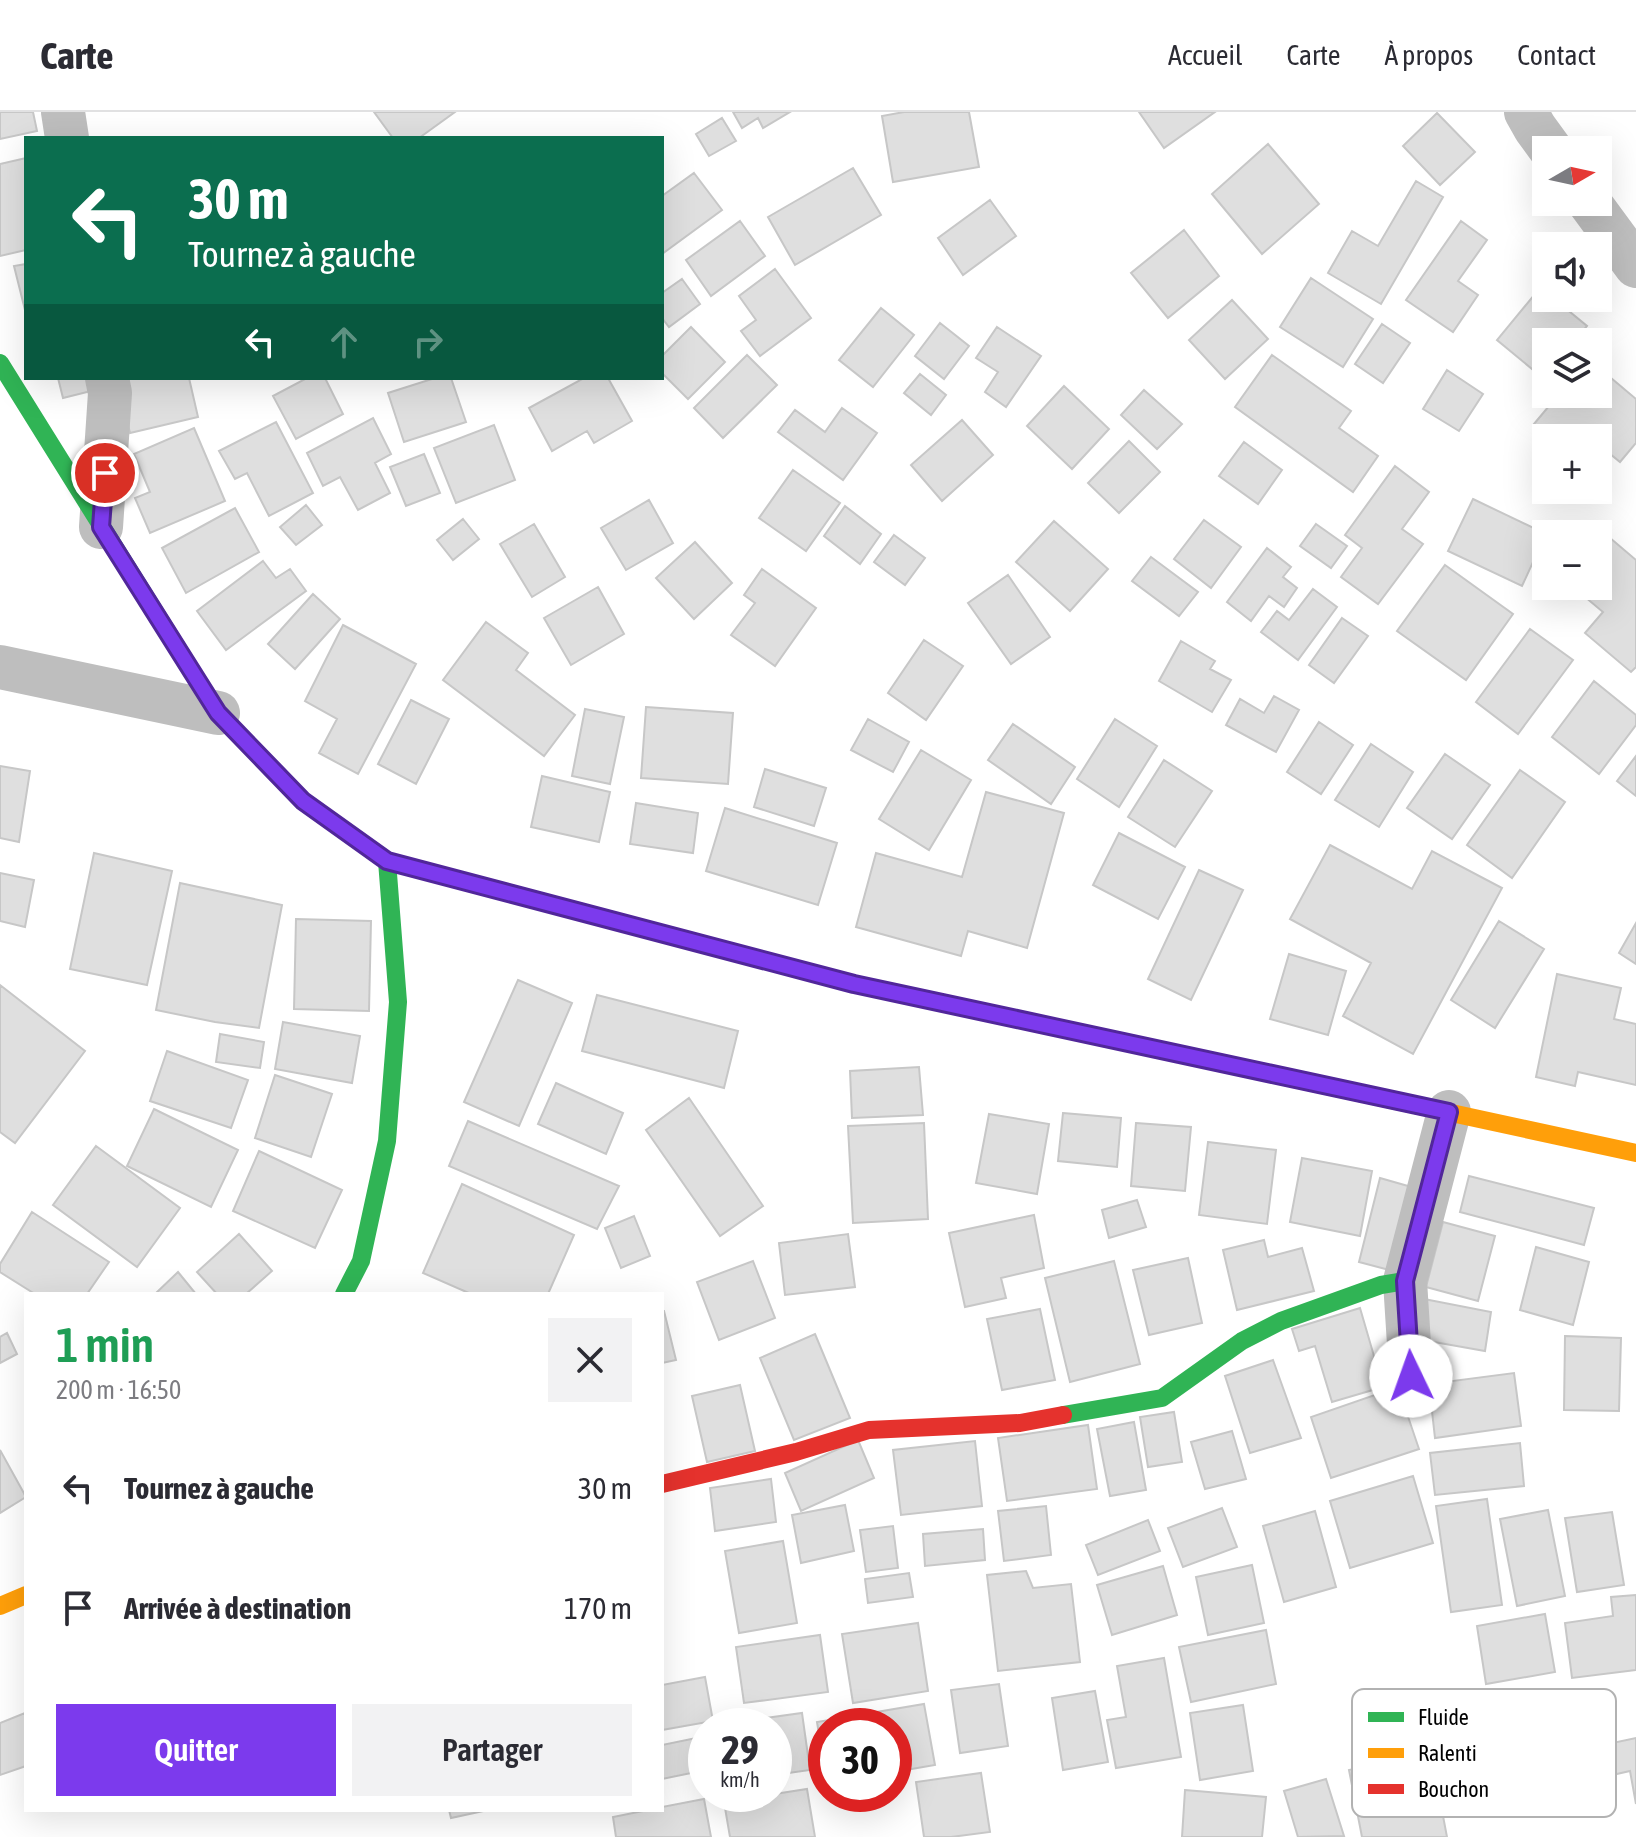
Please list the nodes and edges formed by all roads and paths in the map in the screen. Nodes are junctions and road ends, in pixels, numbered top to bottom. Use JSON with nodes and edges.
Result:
{"nodes":[{"id":1,"x":63,"y":112,"type":"edge"},
{"id":2,"x":1526,"y":112,"type":"edge"},
{"id":3,"x":67,"y":136,"type":"edge"},
{"id":4,"x":1541,"y":136,"type":"edge"},
{"id":5,"x":1599,"y":216,"type":"edge"},
{"id":6,"x":1636,"y":266,"type":"edge"},
{"id":7,"x":0,"y":363,"type":"edge"},
{"id":8,"x":107,"y":380,"type":"edge"},
{"id":9,"x":101,"y":527,"type":"junction"},
{"id":10,"x":0,"y":667,"type":"edge"},
{"id":11,"x":218,"y":713,"type":"junction"},
{"id":12,"x":387,"y":861,"type":"junction"},
{"id":13,"x":1449,"y":1112,"type":"junction"},
{"id":14,"x":1636,"y":1153,"type":"edge"},
{"id":15,"x":1405,"y":1281,"type":"junction"},
{"id":16,"x":345,"y":1292,"type":"edge"},
{"id":17,"x":1411,"y":1376,"type":"dead end"},
{"id":18,"x":664,"y":1484,"type":"edge"},
{"id":19,"x":24,"y":1596,"type":"edge"},
{"id":20,"x":0,"y":1606,"type":"edge"}],
"edges":[{"from":1,"to":3,"type":"street"},
{"from":2,"to":4,"type":"street"},
{"from":5,"to":6,"type":"street"},
{"from":7,"to":9,"type":"street"},
{"from":8,"to":9,"type":"street"},
{"from":9,"to":11,"type":"street"},
{"from":10,"to":11,"type":"street"},
{"from":11,"to":12,"type":"street"},
{"from":12,"to":13,"type":"street"},
{"from":12,"to":16,"type":"street"},
{"from":13,"to":14,"type":"street"},
{"from":13,"to":15,"type":"street"},
{"from":15,"to":17,"type":"street"},
{"from":15,"to":18,"type":"street"},
{"from":19,"to":20,"type":"street"}]}
